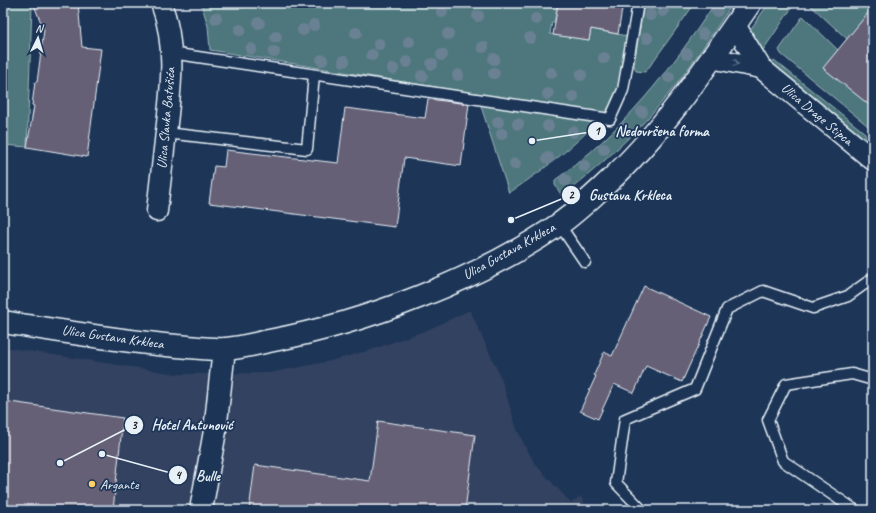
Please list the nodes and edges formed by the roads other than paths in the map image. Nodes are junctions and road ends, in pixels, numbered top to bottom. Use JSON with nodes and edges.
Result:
{"nodes":[{"id":1,"x":161,"y":3,"type":"edge"},
{"id":2,"x":638,"y":3,"type":"edge"},
{"id":3,"x":750,"y":3,"type":"edge"},
{"id":4,"x":735,"y":25,"type":"junction"},
{"id":5,"x":171,"y":53,"type":"junction"},
{"id":6,"x":711,"y":58,"type":"junction"},
{"id":7,"x":761,"y":68,"type":"junction"},
{"id":8,"x":314,"y":75,"type":"junction"},
{"id":9,"x":166,"y":132,"type":"junction"},
{"id":10,"x":873,"y":160,"type":"edge"},
{"id":11,"x":158,"y":211,"type":"dead end"},
{"id":12,"x":559,"y":224,"type":"junction"},
{"id":13,"x":585,"y":262,"type":"dead end"},
{"id":14,"x":873,"y":278,"type":"edge"},
{"id":15,"x":3,"y":322,"type":"edge"},
{"id":16,"x":224,"y":349,"type":"junction"},
{"id":17,"x":873,"y":380,"type":"edge"},
{"id":18,"x":201,"y":510,"type":"edge"},
{"id":19,"x":642,"y":510,"type":"edge"},
{"id":20,"x":855,"y":510,"type":"edge"}],
"edges":[{"from":1,"to":5,"type":"street","name":"Ulica Slavka Batušića"},
{"from":2,"to":8,"type":"lane"},
{"from":3,"to":4,"type":"street","name":"Ulica Gustava Krkleca"},
{"from":4,"to":6,"type":"street","name":"Ulica Gustava Krkleca"},
{"from":4,"to":7,"type":"street","name":"Ulica Drage Stipca"},
{"from":5,"to":8,"type":"lane"},
{"from":5,"to":9,"type":"street","name":"Ulica Slavka Batušića"},
{"from":6,"to":7,"type":"street","name":"Ulica Drage Stipca","one_way":true},
{"from":6,"to":12,"type":"street","name":"Ulica Gustava Krkleca"},
{"from":7,"to":10,"type":"street","name":"Ulica Drage Stipca"},
{"from":8,"to":9,"type":"lane"},
{"from":9,"to":11,"type":"street","name":"Ulica Slavka Batušića"},
{"from":12,"to":13,"type":"lane"},
{"from":12,"to":16,"type":"street","name":"Ulica Gustava Krkleca"},
{"from":14,"to":19,"type":"lane"},
{"from":15,"to":16,"type":"street","name":"Ulica Gustava Krkleca"},
{"from":16,"to":18,"type":"street"},
{"from":17,"to":20,"type":"lane"}]}
